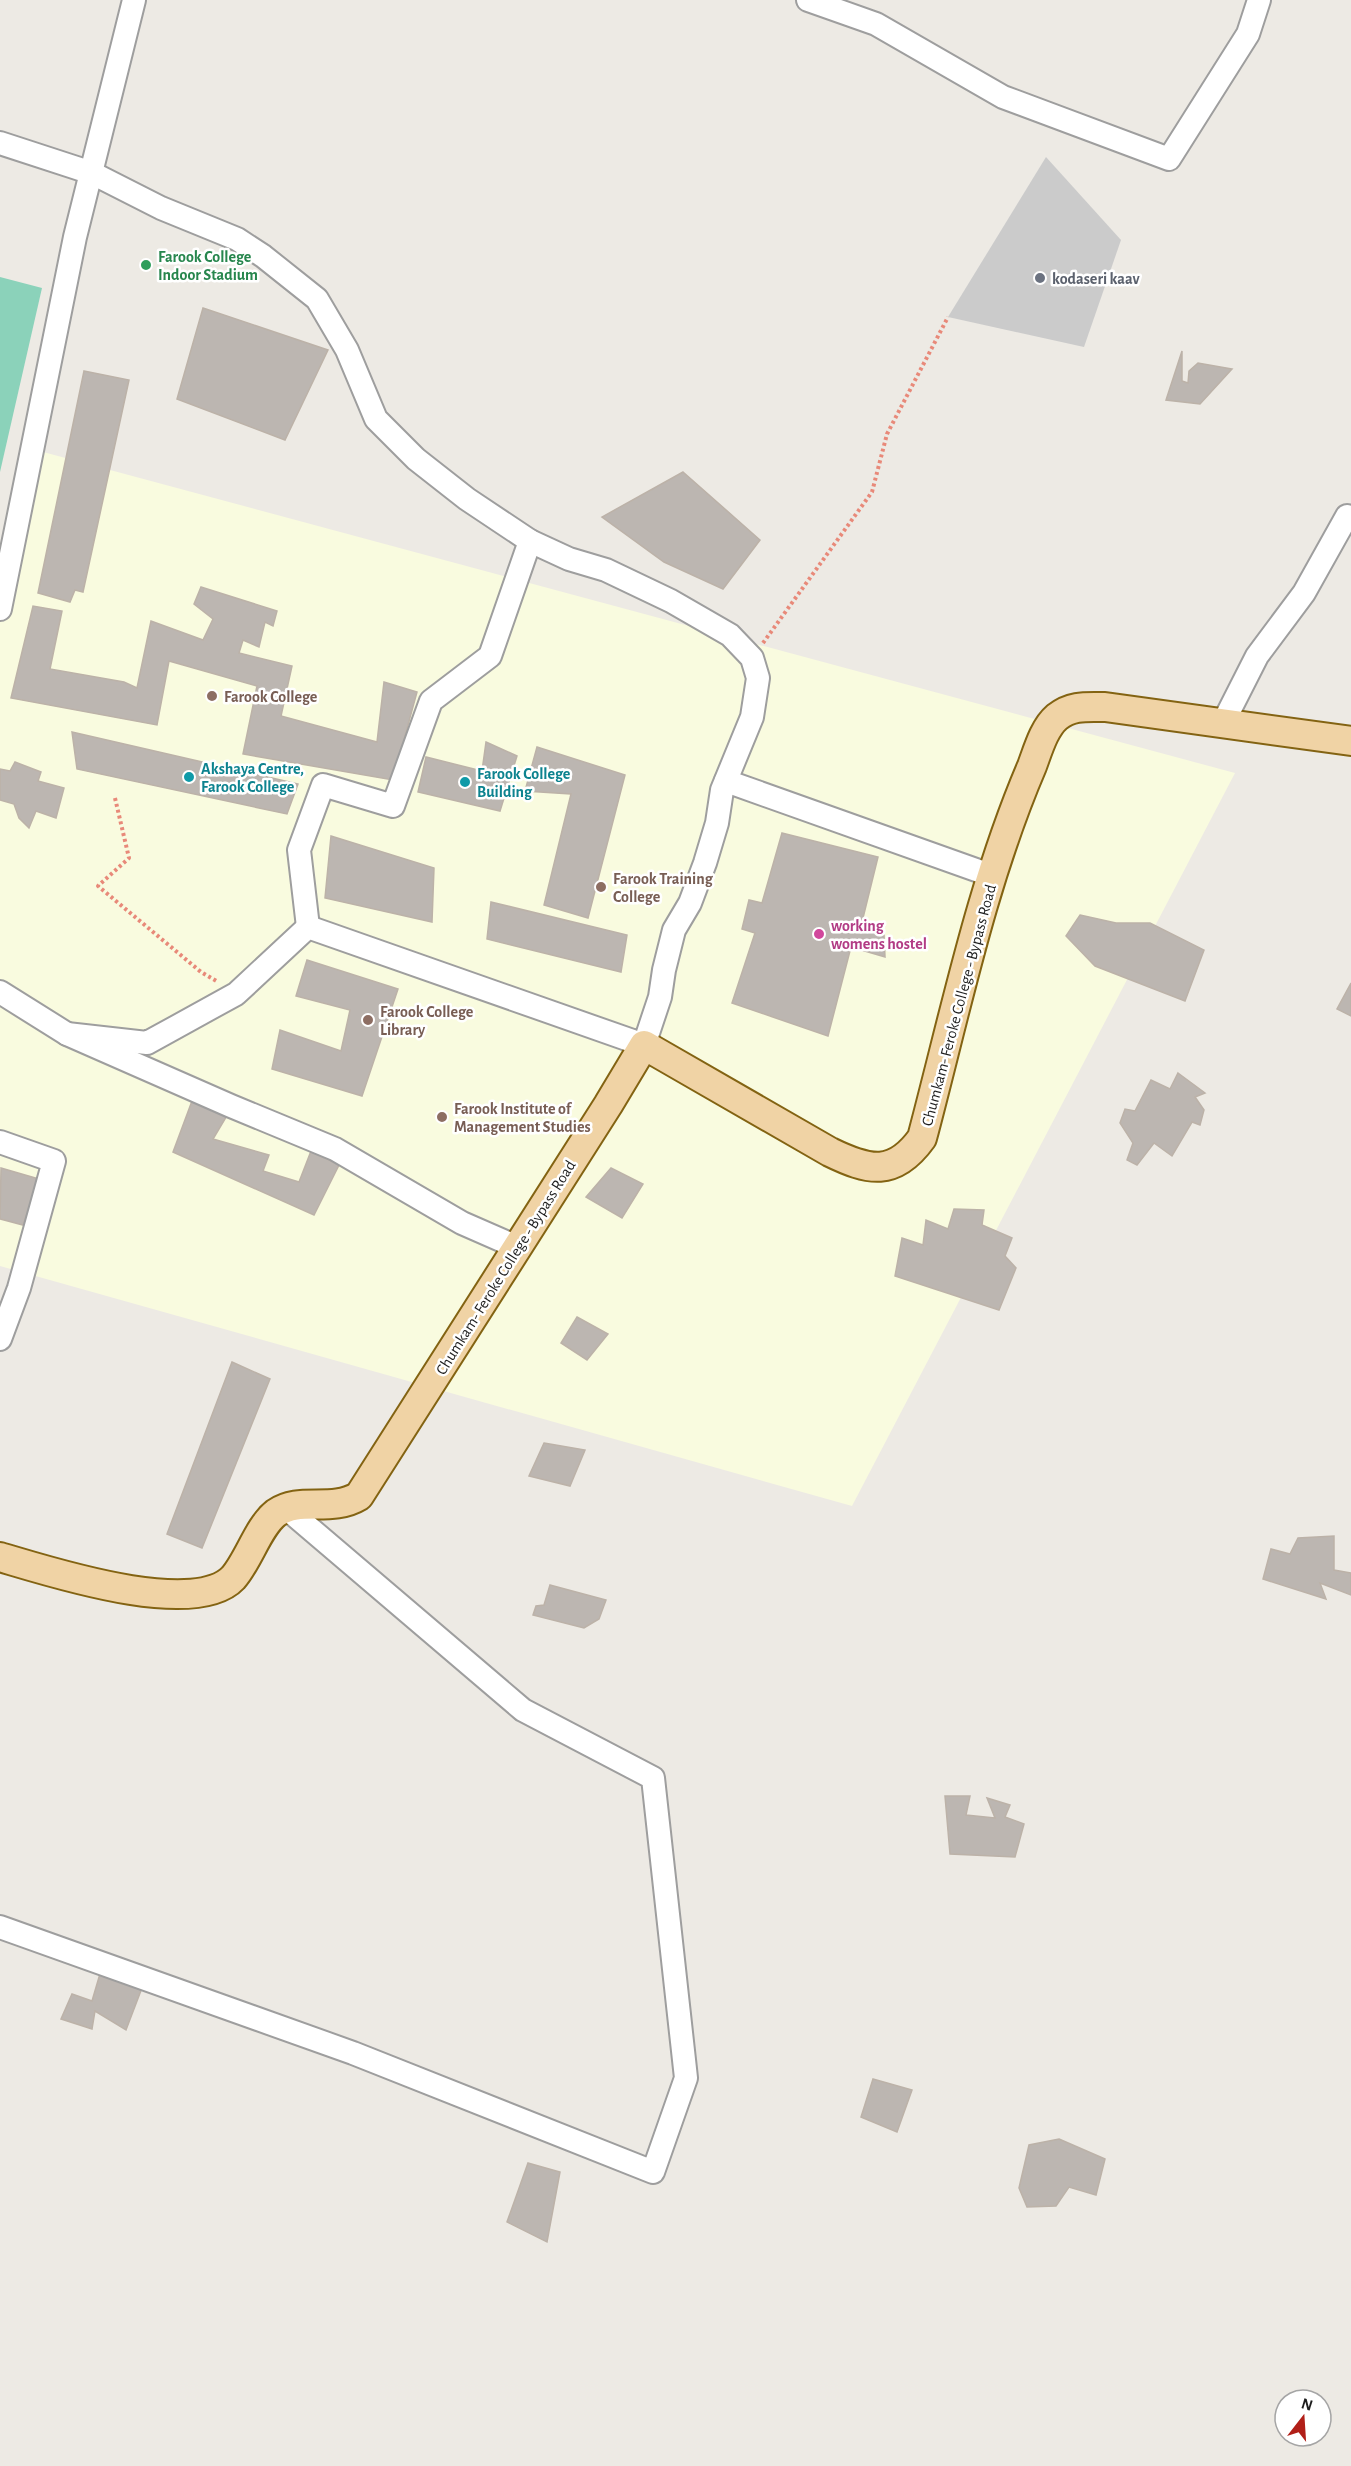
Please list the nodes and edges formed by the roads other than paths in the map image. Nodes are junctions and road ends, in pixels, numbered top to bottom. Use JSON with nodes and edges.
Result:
{"nodes":[{"id":1,"x":134,"y":0,"type":"edge"},
{"id":2,"x":808,"y":0,"type":"edge"},
{"id":3,"x":1259,"y":0,"type":"edge"},
{"id":4,"x":0,"y":143,"type":"edge"},
{"id":5,"x":92,"y":173,"type":"junction"},
{"id":6,"x":1347,"y":516,"type":"dead end"},
{"id":7,"x":530,"y":541,"type":"junction"},
{"id":8,"x":0,"y":609,"type":"edge"},
{"id":9,"x":1223,"y":723,"type":"junction"},
{"id":10,"x":1351,"y":741,"type":"edge"},
{"id":11,"x":726,"y":782,"type":"junction"},
{"id":12,"x":993,"y":876,"type":"junction"},
{"id":13,"x":308,"y":927,"type":"junction"},
{"id":14,"x":0,"y":992,"type":"edge"},
{"id":15,"x":67,"y":1034,"type":"junction"},
{"id":16,"x":644,"y":1046,"type":"junction"},
{"id":17,"x":0,"y":1142,"type":"edge"},
{"id":18,"x":517,"y":1247,"type":"junction"},
{"id":19,"x":0,"y":1339,"type":"edge"},
{"id":20,"x":286,"y":1508,"type":"junction"},
{"id":21,"x":0,"y":1557,"type":"edge"},
{"id":22,"x":0,"y":1927,"type":"edge"}],
"edges":[{"from":1,"to":5,"type":"street"},
{"from":2,"to":3,"type":"street"},
{"from":4,"to":5,"type":"street"},
{"from":5,"to":7,"type":"street"},
{"from":5,"to":8,"type":"street"},
{"from":6,"to":9,"type":"street"},
{"from":7,"to":11,"type":"street"},
{"from":7,"to":13,"type":"street"},
{"from":9,"to":10,"type":"main road","name":"Chumkam- Feroke College - Bypass Road"},
{"from":9,"to":12,"type":"main road","name":"Chumkam- Feroke College - Bypass Road"},
{"from":11,"to":12,"type":"street"},
{"from":11,"to":16,"type":"street"},
{"from":12,"to":16,"type":"main road","name":"Chumkam- Feroke College - Bypass Road"},
{"from":13,"to":15,"type":"street"},
{"from":13,"to":16,"type":"street"},
{"from":14,"to":15,"type":"street"},
{"from":15,"to":18,"type":"street"},
{"from":16,"to":18,"type":"main road","name":"Chumkam- Feroke College - Bypass Road"},
{"from":17,"to":19,"type":"street"},
{"from":18,"to":20,"type":"main road","name":"Chumkam- Feroke College - Bypass Road"},
{"from":20,"to":21,"type":"main road"},
{"from":20,"to":22,"type":"street"}]}
